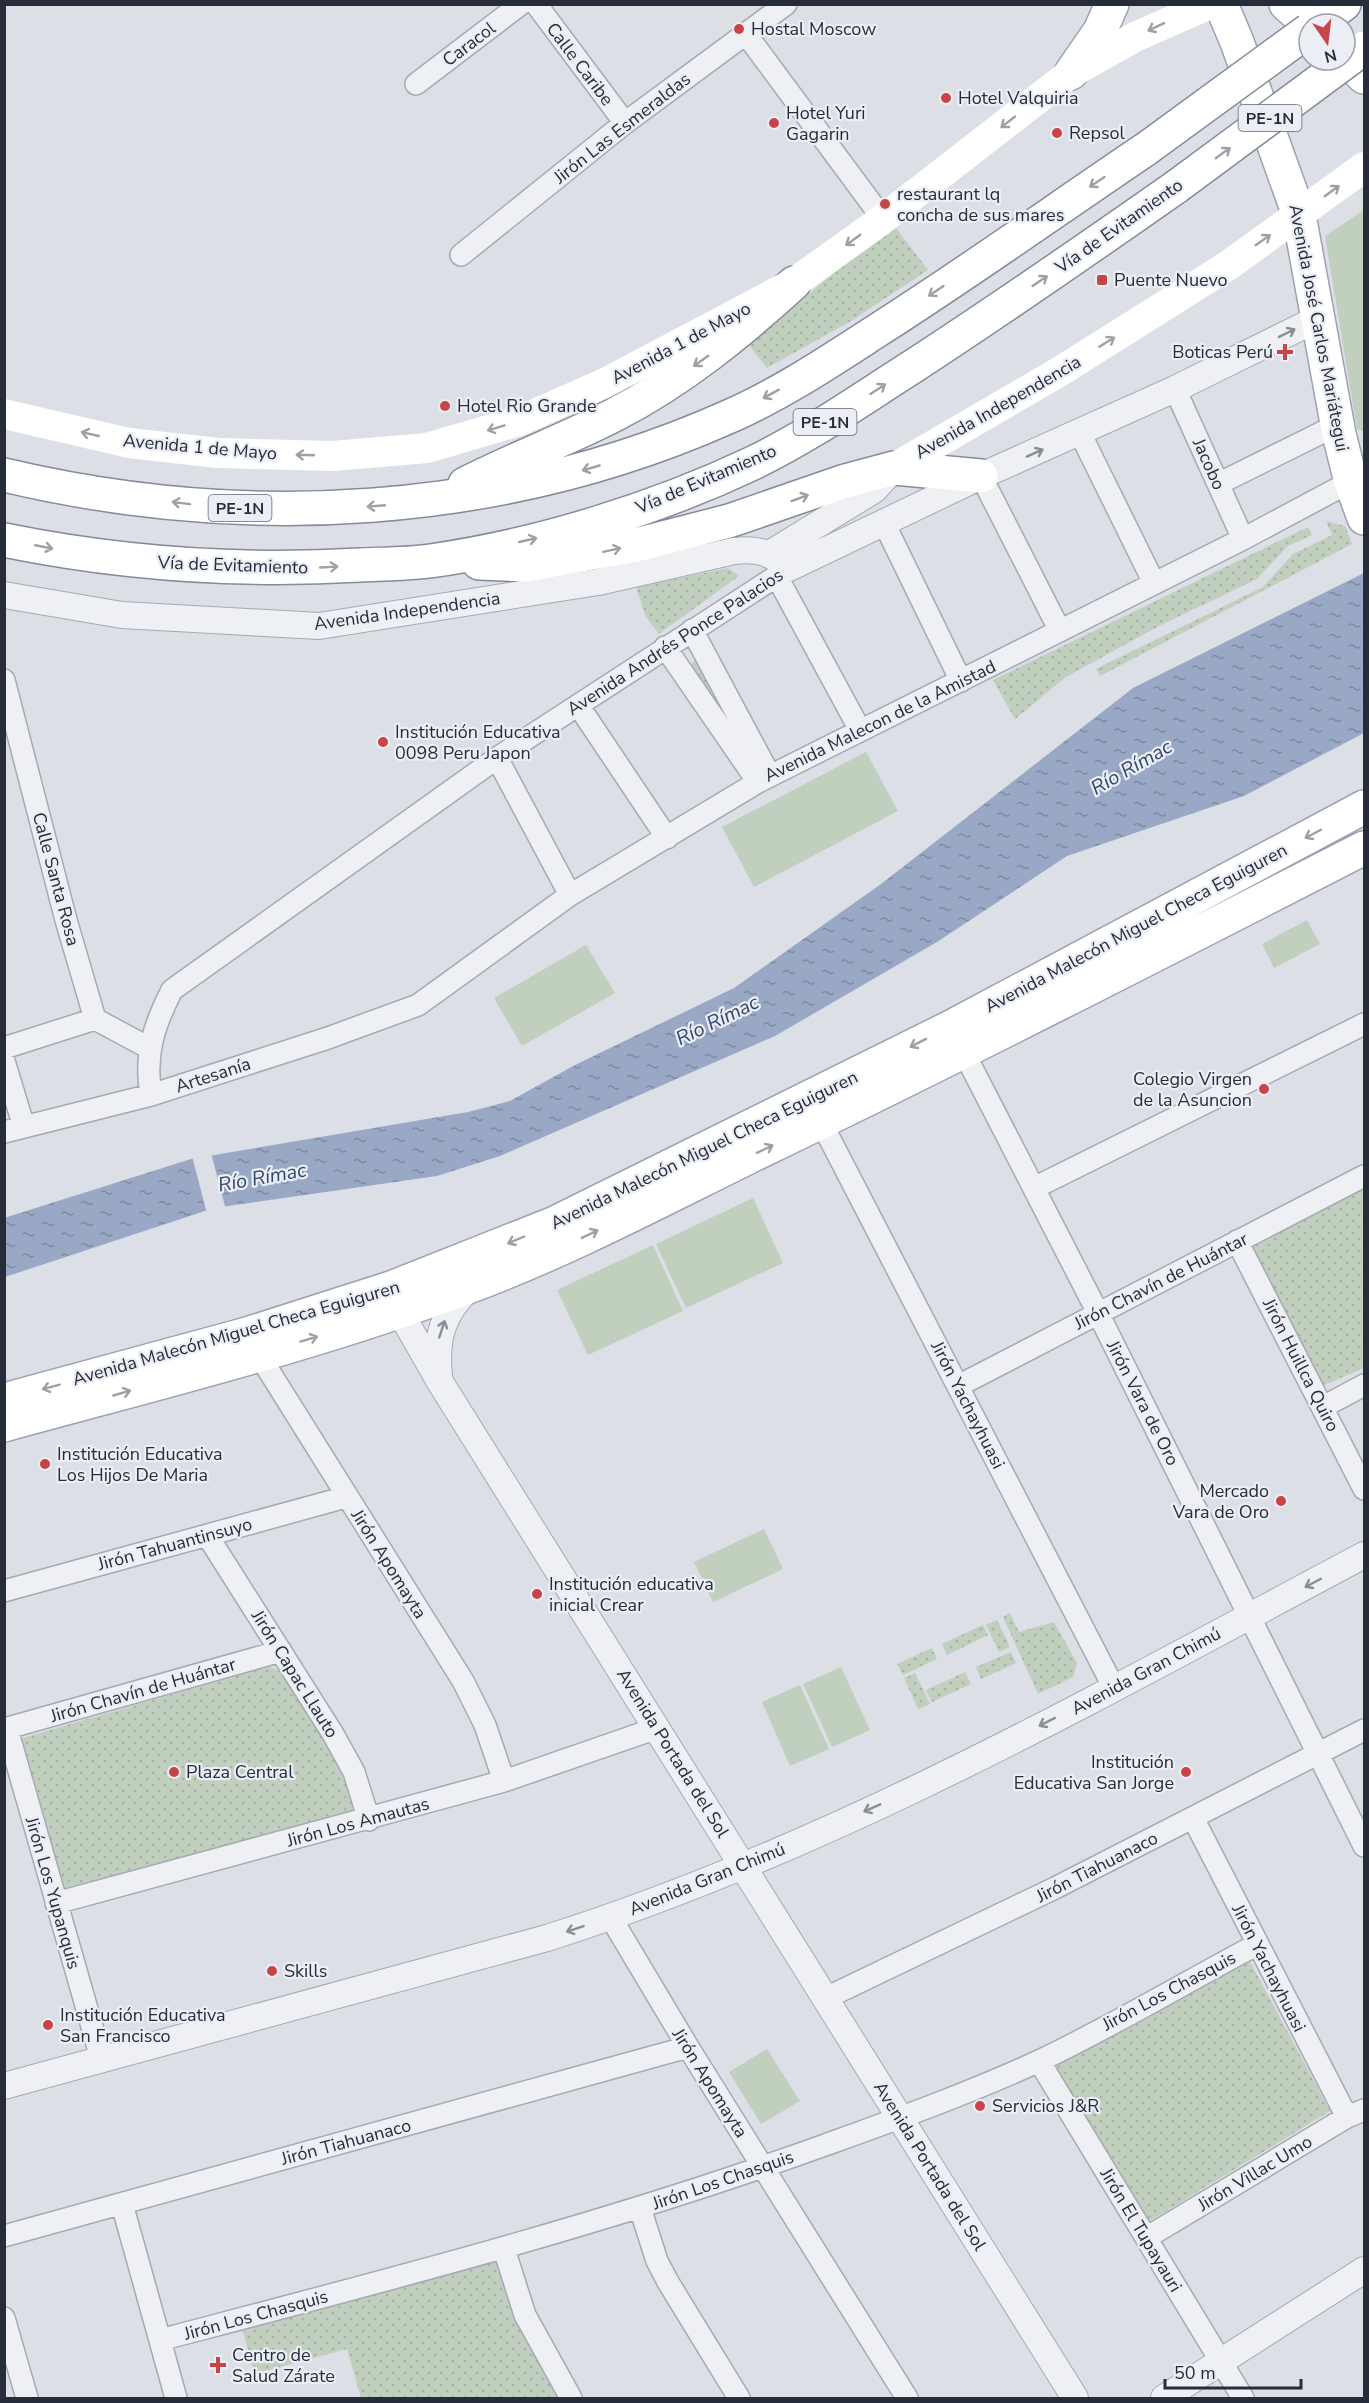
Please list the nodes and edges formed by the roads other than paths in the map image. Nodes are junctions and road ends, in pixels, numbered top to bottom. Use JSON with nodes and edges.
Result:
{"nodes":[{"id":1,"x":521,"y":4,"type":"edge"},
{"id":2,"x":536,"y":4,"type":"edge"},
{"id":3,"x":786,"y":4,"type":"edge"},
{"id":4,"x":1112,"y":4,"type":"edge"},
{"id":5,"x":1210,"y":4,"type":"edge"},
{"id":6,"x":1221,"y":4,"type":"edge"},
{"id":7,"x":1286,"y":4,"type":"edge"},
{"id":8,"x":1297,"y":15,"type":"edge"},
{"id":9,"x":746,"y":34,"type":"junction"},
{"id":10,"x":1297,"y":39,"type":"edge"},
{"id":11,"x":1365,"y":48,"type":"edge"},
{"id":12,"x":1071,"y":73,"type":"junction"},
{"id":13,"x":416,"y":84,"type":"dead end"},
{"id":14,"x":625,"y":123,"type":"junction"},
{"id":15,"x":1365,"y":167,"type":"edge"},
{"id":16,"x":1299,"y":215,"type":"junction"},
{"id":17,"x":883,"y":219,"type":"junction"},
{"id":18,"x":461,"y":255,"type":"dead end"},
{"id":19,"x":794,"y":283,"type":"junction"},
{"id":20,"x":1319,"y":318,"type":"junction"},
{"id":21,"x":1175,"y":389,"type":"junction"},
{"id":22,"x":4,"y":414,"type":"edge"},
{"id":23,"x":1337,"y":425,"type":"junction"},
{"id":24,"x":1080,"y":433,"type":"junction"},
{"id":25,"x":4,"y":466,"type":"edge"},
{"id":26,"x":894,"y":468,"type":"junction"},
{"id":27,"x":4,"y":475,"type":"edge"},
{"id":28,"x":981,"y":476,"type":"junction"},
{"id":29,"x":1358,"y":478,"type":"edge"},
{"id":30,"x":1218,"y":484,"type":"junction"},
{"id":31,"x":47,"y":485,"type":"junction"},
{"id":32,"x":434,"y":500,"type":"junction"},
{"id":33,"x":1365,"y":518,"type":"edge"},
{"id":34,"x":884,"y":523,"type":"junction"},
{"id":35,"x":1243,"y":539,"type":"junction"},
{"id":36,"x":4,"y":540,"type":"edge"},
{"id":37,"x":429,"y":561,"type":"junction"},
{"id":38,"x":778,"y":565,"type":"junction"},
{"id":39,"x":1154,"y":583,"type":"junction"},
{"id":40,"x":6,"y":597,"type":"edge"},
{"id":41,"x":692,"y":630,"type":"junction"},
{"id":42,"x":1060,"y":631,"type":"junction"},
{"id":43,"x":664,"y":647,"type":"junction"},
{"id":44,"x":4,"y":680,"type":"edge"},
{"id":45,"x":961,"y":681,"type":"junction"},
{"id":46,"x":578,"y":705,"type":"junction"},
{"id":47,"x":860,"y":730,"type":"junction"},
{"id":48,"x":497,"y":758,"type":"junction"},
{"id":49,"x":764,"y":779,"type":"junction"},
{"id":50,"x":1365,"y":807,"type":"edge"},
{"id":51,"x":667,"y":838,"type":"junction"},
{"id":52,"x":1365,"y":848,"type":"edge"},
{"id":53,"x":570,"y":895,"type":"junction"},
{"id":54,"x":418,"y":1005,"type":"joint"},
{"id":55,"x":95,"y":1018,"type":"junction"},
{"id":56,"x":1365,"y":1024,"type":"edge"},
{"id":57,"x":958,"y":1040,"type":"junction"},
{"id":58,"x":4,"y":1048,"type":"edge"},
{"id":59,"x":149,"y":1048,"type":"junction"},
{"id":60,"x":4,"y":1062,"type":"edge"},
{"id":61,"x":151,"y":1095,"type":"junction"},
{"id":62,"x":821,"y":1122,"type":"junction"},
{"id":63,"x":14,"y":1129,"type":"edge"},
{"id":64,"x":1365,"y":1176,"type":"edge"},
{"id":65,"x":1034,"y":1188,"type":"junction"},
{"id":66,"x":1237,"y":1242,"type":"junction"},
{"id":67,"x":471,"y":1286,"type":"junction"},
{"id":68,"x":396,"y":1300,"type":"junction"},
{"id":69,"x":1098,"y":1313,"type":"junction"},
{"id":70,"x":259,"y":1355,"type":"junction"},
{"id":71,"x":440,"y":1382,"type":"junction"},
{"id":72,"x":1365,"y":1385,"type":"edge"},
{"id":73,"x":958,"y":1386,"type":"junction"},
{"id":74,"x":4,"y":1400,"type":"edge"},
{"id":75,"x":1323,"y":1407,"type":"junction"},
{"id":76,"x":4,"y":1425,"type":"edge"},
{"id":77,"x":1365,"y":1489,"type":"edge"},
{"id":78,"x":346,"y":1497,"type":"junction"},
{"id":79,"x":207,"y":1535,"type":"junction"},
{"id":80,"x":1365,"y":1555,"type":"edge"},
{"id":81,"x":4,"y":1591,"type":"edge"},
{"id":82,"x":1250,"y":1616,"type":"junction"},
{"id":83,"x":281,"y":1651,"type":"junction"},
{"id":84,"x":1114,"y":1688,"type":"junction"},
{"id":85,"x":657,"y":1728,"type":"junction"},
{"id":86,"x":6,"y":1729,"type":"edge"},
{"id":87,"x":1365,"y":1730,"type":"edge"},
{"id":88,"x":1318,"y":1752,"type":"junction"},
{"id":89,"x":504,"y":1781,"type":"junction"},
{"id":90,"x":1193,"y":1818,"type":"junction"},
{"id":91,"x":369,"y":1820,"type":"junction"},
{"id":92,"x":1365,"y":1846,"type":"edge"},
{"id":93,"x":744,"y":1865,"type":"junction"},
{"id":94,"x":56,"y":1903,"type":"junction"},
{"id":95,"x":611,"y":1918,"type":"junction"},
{"id":96,"x":1256,"y":1945,"type":"junction"},
{"id":97,"x":826,"y":1998,"type":"junction"},
{"id":98,"x":687,"y":2047,"type":"junction"},
{"id":99,"x":101,"y":2058,"type":"junction"},
{"id":100,"x":1038,"y":2061,"type":"junction"},
{"id":101,"x":4,"y":2086,"type":"edge"},
{"id":102,"x":1356,"y":2113,"type":"edge"},
{"id":103,"x":900,"y":2118,"type":"junction"},
{"id":104,"x":763,"y":2168,"type":"junction"},
{"id":105,"x":122,"y":2204,"type":"junction"},
{"id":106,"x":640,"y":2208,"type":"junction"},
{"id":107,"x":4,"y":2236,"type":"edge"},
{"id":108,"x":1146,"y":2238,"type":"junction"},
{"id":109,"x":504,"y":2249,"type":"junction"},
{"id":110,"x":1365,"y":2270,"type":"edge"},
{"id":111,"x":4,"y":2318,"type":"edge"},
{"id":112,"x":160,"y":2340,"type":"junction"},
{"id":113,"x":1222,"y":2363,"type":"junction"},
{"id":114,"x":27,"y":2398,"type":"edge"},
{"id":115,"x":176,"y":2398,"type":"edge"},
{"id":116,"x":571,"y":2398,"type":"edge"},
{"id":117,"x":739,"y":2398,"type":"edge"},
{"id":118,"x":907,"y":2398,"type":"edge"},
{"id":119,"x":1075,"y":2398,"type":"edge"},
{"id":120,"x":1164,"y":2398,"type":"edge"},
{"id":121,"x":1243,"y":2398,"type":"edge"}],
"edges":[{"from":1,"to":13,"type":"street","name":"Caracol"},
{"from":2,"to":14,"type":"street","name":"Calle Caribe"},
{"from":3,"to":9,"type":"street","name":"Jirón Las Esmeraldas"},
{"from":4,"to":12,"type":"main road"},
{"from":5,"to":12,"type":"main road","name":"Avenida 1 de Mayo","one_way":true},
{"from":6,"to":16,"type":"main road","name":"Avenida José Carlos Mariátegui"},
{"from":7,"to":8,"type":"main road"},
{"from":9,"to":14,"type":"street","name":"Jirón Las Esmeraldas"},
{"from":9,"to":17,"type":"street"},
{"from":10,"to":32,"type":"main road","number":"PE-1N","one_way":true,"bridge":true},
{"from":37,"to":11,"type":"main road","name":"Vía de Evitamiento","number":"PE-1N","one_way":true,"bridge":true},
{"from":12,"to":17,"type":"main road","name":"Avenida 1 de Mayo","one_way":true},
{"from":14,"to":18,"type":"street","name":"Jirón Las Esmeraldas"},
{"from":16,"to":15,"type":"main road","one_way":true},
{"from":16,"to":20,"type":"main road","name":"Avenida José Carlos Mariátegui"},
{"from":26,"to":16,"type":"main road","name":"Avenida Independencia","one_way":true},
{"from":17,"to":19,"type":"main road","name":"Avenida 1 de Mayo","one_way":true},
{"from":19,"to":22,"type":"main road","name":"Avenida 1 de Mayo","one_way":true},
{"from":19,"to":32,"type":"main road","one_way":true},
{"from":21,"to":20,"type":"street","name":"Avenida Andrés Ponce Palacios","one_way":true},
{"from":20,"to":23,"type":"main road","name":"Avenida José Carlos Mariátegui"},
{"from":21,"to":24,"type":"street","name":"Avenida Andrés Ponce Palacios"},
{"from":21,"to":30,"type":"street","name":"Jacobo"},
{"from":23,"to":29,"type":"main road","name":"Avenida José Carlos Mariátegui"},
{"from":23,"to":30,"type":"street"},
{"from":28,"to":24,"type":"street","name":"Avenida Andrés Ponce Palacios","one_way":true},
{"from":24,"to":39,"type":"street"},
{"from":25,"to":31,"type":"main road"},
{"from":26,"to":28,"type":"main road"},
{"from":37,"to":26,"type":"main road","one_way":true},
{"from":26,"to":38,"type":"street","name":"Avenida Independencia"},
{"from":27,"to":31,"type":"main road","number":"PE-1N"},
{"from":28,"to":34,"type":"street","name":"Avenida Andrés Ponce Palacios"},
{"from":28,"to":42,"type":"street"},
{"from":29,"to":33,"type":"main road","name":"Avenida José Carlos Mariátegui"},
{"from":29,"to":35,"type":"street","name":"Avenida Malecon de la Amistad"},
{"from":30,"to":35,"type":"street","name":"Jacobo"},
{"from":32,"to":31,"type":"main road","number":"PE-1N","one_way":true},
{"from":34,"to":38,"type":"street","name":"Avenida Andrés Ponce Palacios"},
{"from":34,"to":45,"type":"street"},
{"from":35,"to":39,"type":"street","name":"Avenida Malecon de la Amistad"},
{"from":36,"to":37,"type":"main road","name":"Vía de Evitamiento","number":"PE-1N","one_way":true},
{"from":38,"to":40,"type":"street","name":"Avenida Independencia"},
{"from":38,"to":41,"type":"street","name":"Avenida Andrés Ponce Palacios"},
{"from":38,"to":47,"type":"street"},
{"from":39,"to":42,"type":"street","name":"Avenida Malecon de la Amistad"},
{"from":41,"to":43,"type":"street","name":"Avenida Andrés Ponce Palacios"},
{"from":41,"to":49,"type":"street"},
{"from":42,"to":45,"type":"street","name":"Avenida Malecon de la Amistad"},
{"from":43,"to":46,"type":"street","name":"Avenida Andrés Ponce Palacios"},
{"from":43,"to":49,"type":"street"},
{"from":44,"to":55,"type":"street","name":"Calle Santa Rosa"},
{"from":45,"to":47,"type":"street","name":"Avenida Malecon de la Amistad"},
{"from":46,"to":48,"type":"street","name":"Avenida Andrés Ponce Palacios"},
{"from":46,"to":51,"type":"street"},
{"from":47,"to":49,"type":"street","name":"Avenida Malecon de la Amistad"},
{"from":48,"to":53,"type":"street"},
{"from":48,"to":59,"type":"street","name":"Avenida Andrés Ponce Palacios"},
{"from":49,"to":51,"type":"street","name":"Avenida Malecon de la Amistad"},
{"from":50,"to":57,"type":"main road","name":"Avenida Malecón Miguel Checa Eguiguren","one_way":true},
{"from":51,"to":53,"type":"street","name":"Avenida Malecon de la Amistad"},
{"from":52,"to":57,"type":"main road","name":"Avenida Malecón Miguel Checa Eguiguren"},
{"from":53,"to":54,"type":"street","name":"Avenida Malecon de la Amistad"},
{"from":54,"to":61,"type":"street","name":"Artesanía"},
{"from":55,"to":58,"type":"street"},
{"from":55,"to":59,"type":"street"},
{"from":56,"to":65,"type":"street"},
{"from":57,"to":62,"type":"main road","name":"Avenida Malecón Miguel Checa Eguiguren"},
{"from":57,"to":65,"type":"street","name":"Jirón Vara de Oro"},
{"from":57,"to":68,"type":"main road","name":"Avenida Malecón Miguel Checa Eguiguren","one_way":true},
{"from":59,"to":61,"type":"street","name":"Avenida Andrés Ponce Palacios"},
{"from":60,"to":63,"type":"street"},
{"from":61,"to":63,"type":"street","name":"Artesanía"},
{"from":67,"to":62,"type":"main road","name":"Avenida Malecón Miguel Checa Eguiguren","one_way":true},
{"from":62,"to":73,"type":"street","name":"Jirón Yachayhuasi"},
{"from":64,"to":66,"type":"street","name":"Jirón Chavín de Huántar"},
{"from":65,"to":69,"type":"street","name":"Jirón Vara de Oro"},
{"from":66,"to":69,"type":"street","name":"Jirón Chavín de Huántar"},
{"from":66,"to":75,"type":"street","name":"Jirón Huillca Quiro"},
{"from":67,"to":68,"type":"main road","name":"Avenida Malecón Miguel Checa Eguiguren"},
{"from":71,"to":67,"type":"street","one_way":true},
{"from":70,"to":68,"type":"main road","name":"Avenida Malecón Miguel Checa Eguiguren","one_way":true},
{"from":68,"to":71,"type":"street","name":"Avenida Portada del Sol"},
{"from":68,"to":74,"type":"main road","name":"Avenida Malecón Miguel Checa Eguiguren","one_way":true},
{"from":69,"to":73,"type":"street","name":"Jirón Chavín de Huántar"},
{"from":69,"to":82,"type":"street","name":"Jirón Vara de Oro"},
{"from":76,"to":70,"type":"main road","name":"Avenida Malecón Miguel Checa Eguiguren","one_way":true},
{"from":70,"to":78,"type":"street","name":"Jirón Apomayta"},
{"from":71,"to":85,"type":"street","name":"Avenida Portada del Sol"},
{"from":72,"to":75,"type":"street"},
{"from":73,"to":84,"type":"street","name":"Jirón Yachayhuasi"},
{"from":75,"to":77,"type":"street","name":"Jirón Huillca Quiro"},
{"from":78,"to":79,"type":"street","name":"Jirón Tahuantinsuyo"},
{"from":78,"to":89,"type":"street","name":"Jirón Apomayta"},
{"from":79,"to":81,"type":"street","name":"Jirón Tahuantinsuyo"},
{"from":79,"to":83,"type":"street","name":"Jirón Capac Llauto"},
{"from":80,"to":82,"type":"street","name":"Avenida Gran Chimú","one_way":true},
{"from":82,"to":84,"type":"street","name":"Avenida Gran Chimú"},
{"from":82,"to":88,"type":"street","name":"Jirón Vara de Oro"},
{"from":83,"to":86,"type":"street","name":"Jirón Chavín de Huántar"},
{"from":83,"to":91,"type":"street","name":"Jirón Capac Llauto"},
{"from":84,"to":93,"type":"street","name":"Avenida Gran Chimú","one_way":true},
{"from":85,"to":89,"type":"street","name":"Jirón Los Amautas"},
{"from":85,"to":93,"type":"street","name":"Avenida Portada del Sol"},
{"from":86,"to":94,"type":"street","name":"Jirón Los Yupanquis"},
{"from":87,"to":88,"type":"street","name":"Jirón Tiahuanaco"},
{"from":88,"to":90,"type":"street","name":"Jirón Tiahuanaco"},
{"from":88,"to":92,"type":"street","name":"Jirón Vara de Oro"},
{"from":89,"to":91,"type":"street","name":"Jirón Los Amautas"},
{"from":90,"to":96,"type":"street","name":"Jirón Yachayhuasi"},
{"from":90,"to":97,"type":"street","name":"Jirón Tiahuanaco"},
{"from":91,"to":94,"type":"street","name":"Jirón Los Amautas"},
{"from":93,"to":95,"type":"street","name":"Avenida Gran Chimú"},
{"from":93,"to":97,"type":"street","name":"Avenida Portada del Sol"},
{"from":94,"to":99,"type":"street","name":"Jirón Los Yupanquis"},
{"from":95,"to":98,"type":"street","name":"Jirón Apomayta"},
{"from":95,"to":99,"type":"street","name":"Avenida Gran Chimú","one_way":true},
{"from":96,"to":100,"type":"street","name":"Jirón Los Chasquis"},
{"from":96,"to":102,"type":"street","name":"Jirón Yachayhuasi"},
{"from":97,"to":103,"type":"street","name":"Avenida Portada del Sol"},
{"from":98,"to":104,"type":"street","name":"Jirón Apomayta"},
{"from":98,"to":105,"type":"street","name":"Jirón Tiahuanaco"},
{"from":99,"to":101,"type":"street","name":"Avenida Gran Chimú"},
{"from":100,"to":103,"type":"street","name":"Jirón Los Chasquis"},
{"from":100,"to":108,"type":"street","name":"Jirón El Tupayauri"},
{"from":102,"to":108,"type":"street","name":"Jirón Villac Umo"},
{"from":103,"to":104,"type":"street","name":"Jirón Los Chasquis"},
{"from":103,"to":119,"type":"street","name":"Avenida Portada del Sol"},
{"from":104,"to":106,"type":"street","name":"Jirón Los Chasquis"},
{"from":104,"to":118,"type":"street","name":"Jirón Apomayta"},
{"from":105,"to":107,"type":"street","name":"Jirón Tiahuanaco"},
{"from":105,"to":112,"type":"street"},
{"from":106,"to":109,"type":"street","name":"Jirón Los Chasquis"},
{"from":106,"to":117,"type":"street"},
{"from":108,"to":113,"type":"street","name":"Jirón El Tupayauri"},
{"from":109,"to":112,"type":"street","name":"Jirón Los Chasquis"},
{"from":109,"to":116,"type":"street"},
{"from":110,"to":113,"type":"street"},
{"from":111,"to":114,"type":"street"},
{"from":112,"to":115,"type":"street"},
{"from":113,"to":120,"type":"street"},
{"from":113,"to":121,"type":"street","name":"Jirón El Tupayauri"}]}
